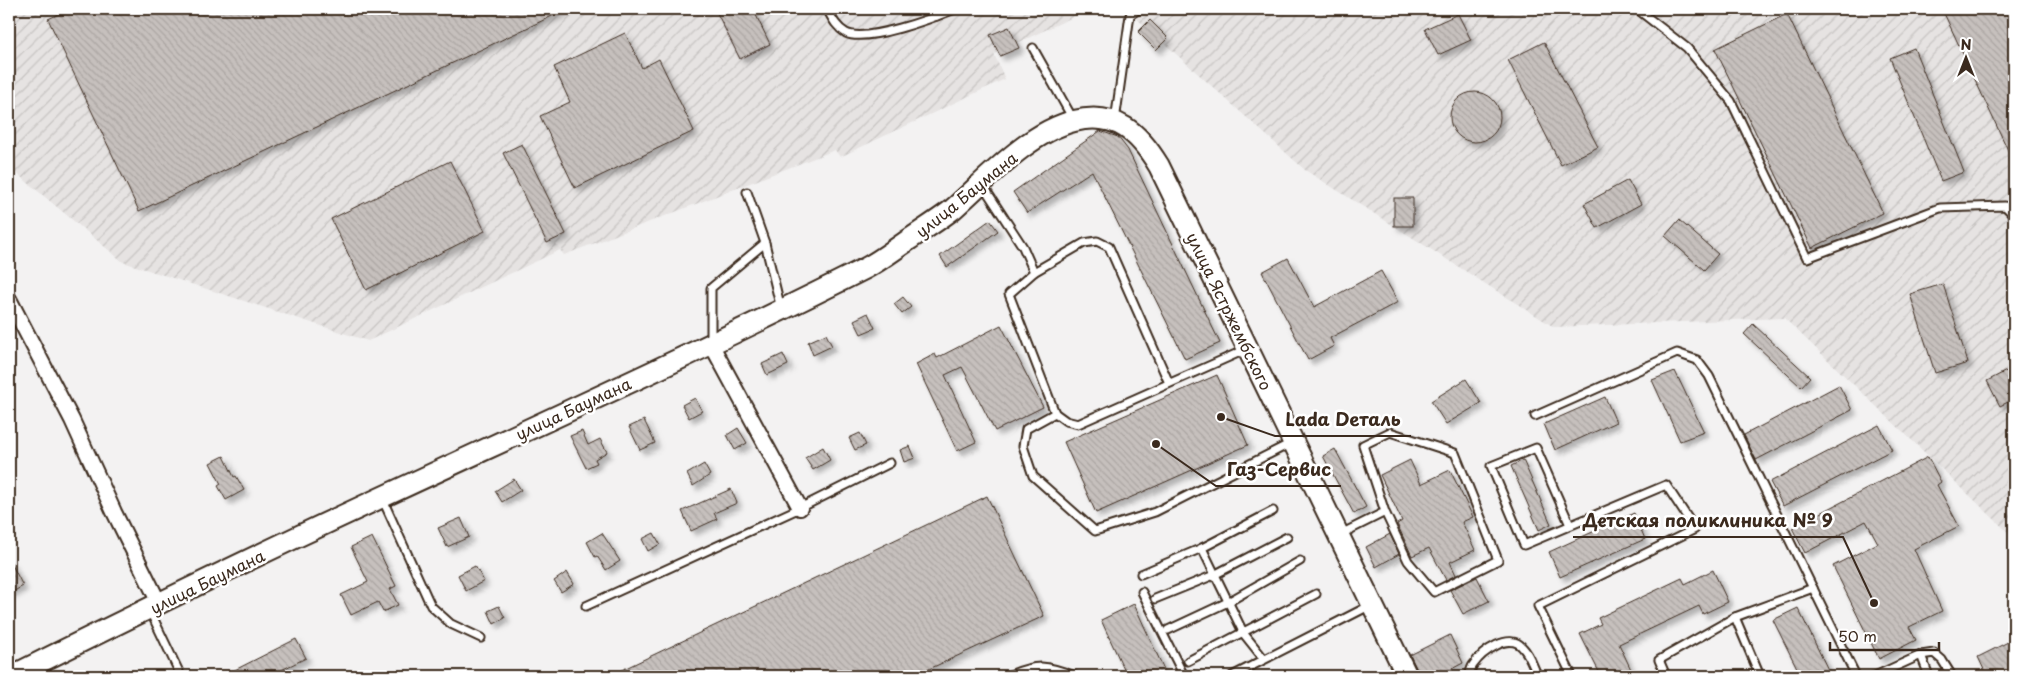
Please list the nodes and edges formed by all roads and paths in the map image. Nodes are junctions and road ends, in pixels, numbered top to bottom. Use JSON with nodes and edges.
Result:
{"nodes":[{"id":1,"x":827,"y":9,"type":"edge"},
{"id":2,"x":955,"y":9,"type":"edge"},
{"id":3,"x":1139,"y":9,"type":"edge"},
{"id":4,"x":1636,"y":9,"type":"edge"},
{"id":5,"x":935,"y":12,"type":"edge"},
{"id":6,"x":1033,"y":48,"type":"dead end"},
{"id":7,"x":1074,"y":121,"type":"junction"},
{"id":8,"x":1115,"y":122,"type":"junction"},
{"id":9,"x":981,"y":184,"type":"junction"},
{"id":10,"x":747,"y":192,"type":"dead end"},
{"id":11,"x":2014,"y":215,"type":"edge"},
{"id":12,"x":765,"y":243,"type":"junction"},
{"id":13,"x":1034,"y":272,"type":"junction"},
{"id":14,"x":9,"y":299,"type":"edge"},
{"id":15,"x":781,"y":310,"type":"junction"},
{"id":16,"x":13,"y":322,"type":"edge"},
{"id":17,"x":711,"y":344,"type":"junction"},
{"id":18,"x":1248,"y":349,"type":"junction"},
{"id":19,"x":1169,"y":383,"type":"junction"},
{"id":20,"x":1055,"y":413,"type":"junction"},
{"id":21,"x":1535,"y":416,"type":"dead end"},
{"id":22,"x":1293,"y":442,"type":"junction"},
{"id":23,"x":890,"y":463,"type":"dead end"},
{"id":24,"x":382,"y":498,"type":"junction"},
{"id":25,"x":800,"y":508,"type":"junction"},
{"id":26,"x":1273,"y":512,"type":"dead end"},
{"id":27,"x":1385,"y":512,"type":"junction"},
{"id":28,"x":1570,"y":525,"type":"junction"},
{"id":29,"x":1338,"y":535,"type":"junction"},
{"id":30,"x":1287,"y":537,"type":"dead end"},
{"id":31,"x":1202,"y":548,"type":"junction"},
{"id":32,"x":1300,"y":562,"type":"dead end"},
{"id":33,"x":1141,"y":574,"type":"dead end"},
{"id":34,"x":1214,"y":574,"type":"junction"},
{"id":35,"x":1813,"y":588,"type":"junction"},
{"id":36,"x":1142,"y":592,"type":"dead end"},
{"id":37,"x":1316,"y":594,"type":"dead end"},
{"id":38,"x":1155,"y":599,"type":"dead end"},
{"id":39,"x":1228,"y":602,"type":"junction"},
{"id":40,"x":1372,"y":604,"type":"junction"},
{"id":41,"x":153,"y":606,"type":"junction"},
{"id":42,"x":586,"y":606,"type":"dead end"},
{"id":43,"x":1735,"y":617,"type":"junction"},
{"id":44,"x":1168,"y":630,"type":"dead end"},
{"id":45,"x":1244,"y":634,"type":"junction"},
{"id":46,"x":481,"y":638,"type":"dead end"},
{"id":47,"x":1921,"y":655,"type":"junction"},
{"id":48,"x":1264,"y":658,"type":"junction"},
{"id":49,"x":1188,"y":661,"type":"dead end"},
{"id":50,"x":12,"y":676,"type":"edge"},
{"id":51,"x":181,"y":676,"type":"edge"},
{"id":52,"x":1008,"y":676,"type":"edge"},
{"id":53,"x":1075,"y":676,"type":"edge"},
{"id":54,"x":1184,"y":676,"type":"edge"},
{"id":55,"x":1232,"y":676,"type":"edge"},
{"id":56,"x":1407,"y":676,"type":"edge"},
{"id":57,"x":1469,"y":676,"type":"edge"},
{"id":58,"x":1538,"y":676,"type":"edge"},
{"id":59,"x":1572,"y":676,"type":"edge"},
{"id":60,"x":1666,"y":676,"type":"edge"},
{"id":61,"x":1760,"y":676,"type":"edge"},
{"id":62,"x":1856,"y":676,"type":"edge"},
{"id":63,"x":1875,"y":676,"type":"edge"},
{"id":64,"x":1929,"y":676,"type":"edge"},
{"id":65,"x":1952,"y":676,"type":"edge"}],
"edges":[{"from":1,"to":5,"type":"lane"},
{"from":2,"to":5,"type":"lane"},
{"from":3,"to":8,"type":"lane"},
{"from":4,"to":11,"type":"lane"},
{"from":6,"to":7,"type":"lane"},
{"from":7,"to":8,"type":"main road","name":"улица Баумана"},
{"from":7,"to":9,"type":"main road","name":"улица Баумана"},
{"from":8,"to":18,"type":"main road","name":"улица Ястржембского"},
{"from":9,"to":13,"type":"lane"},
{"from":9,"to":15,"type":"main road","name":"улица Баумана"},
{"from":10,"to":12,"type":"lane"},
{"from":12,"to":15,"type":"lane"},
{"from":12,"to":17,"type":"lane"},
{"from":13,"to":19,"type":"lane"},
{"from":13,"to":20,"type":"lane"},
{"from":14,"to":16,"type":"street"},
{"from":15,"to":17,"type":"main road","name":"улица Баумана"},
{"from":16,"to":41,"type":"street"},
{"from":17,"to":24,"type":"main road","name":"улица Баумана"},
{"from":17,"to":25,"type":"street"},
{"from":18,"to":19,"type":"lane"},
{"from":18,"to":22,"type":"main road","name":"улица Ястржембского"},
{"from":19,"to":20,"type":"lane"},
{"from":20,"to":22,"type":"lane"},
{"from":21,"to":35,"type":"lane"},
{"from":22,"to":29,"type":"main road","name":"улица Ястржембского"},
{"from":23,"to":25,"type":"lane"},
{"from":24,"to":41,"type":"main road","name":"улица Баумана"},
{"from":24,"to":46,"type":"lane"},
{"from":25,"to":42,"type":"lane"},
{"from":26,"to":31,"type":"lane"},
{"from":27,"to":27,"type":"lane"},
{"from":27,"to":29,"type":"lane"},
{"from":28,"to":28,"type":"lane"},
{"from":28,"to":59,"type":"lane"},
{"from":29,"to":40,"type":"main road","name":"улица Ястржембского"},
{"from":30,"to":34,"type":"lane"},
{"from":31,"to":33,"type":"lane"},
{"from":31,"to":34,"type":"lane"},
{"from":32,"to":39,"type":"lane"},
{"from":34,"to":38,"type":"lane"},
{"from":34,"to":39,"type":"lane"},
{"from":35,"to":43,"type":"lane"},
{"from":35,"to":62,"type":"lane"},
{"from":36,"to":54,"type":"lane"},
{"from":37,"to":45,"type":"lane"},
{"from":39,"to":44,"type":"lane"},
{"from":39,"to":45,"type":"lane"},
{"from":40,"to":48,"type":"lane"},
{"from":40,"to":56,"type":"main road","name":"улица Ястржембского"},
{"from":41,"to":50,"type":"main road","name":"улица Баумана"},
{"from":41,"to":51,"type":"lane"},
{"from":43,"to":60,"type":"lane"},
{"from":43,"to":61,"type":"lane"},
{"from":45,"to":48,"type":"lane"},
{"from":45,"to":49,"type":"lane"},
{"from":47,"to":63,"type":"lane"},
{"from":47,"to":64,"type":"lane"},
{"from":47,"to":65,"type":"lane"},
{"from":48,"to":55,"type":"lane"},
{"from":52,"to":53,"type":"lane"},
{"from":57,"to":58,"type":"lane"}]}
